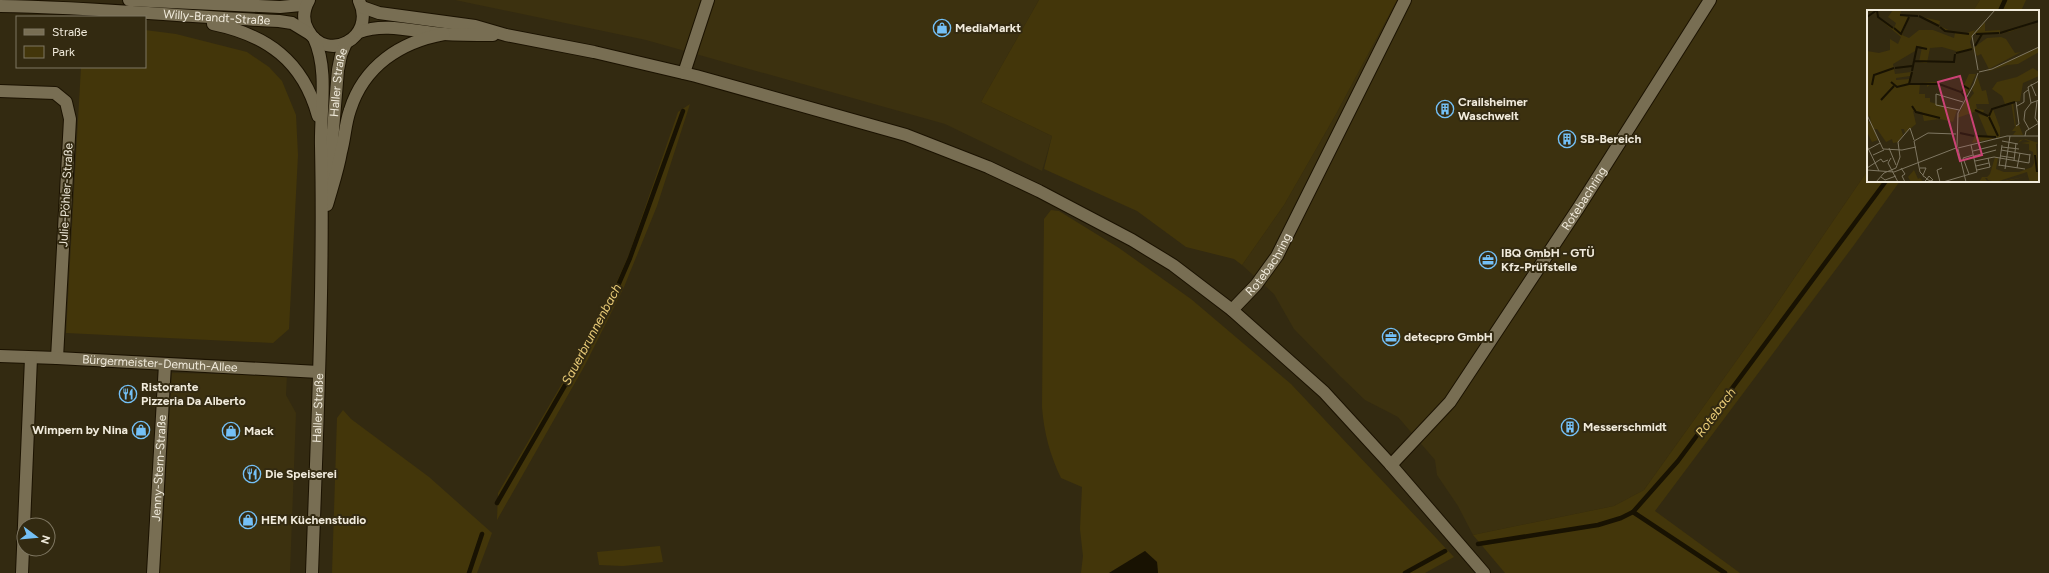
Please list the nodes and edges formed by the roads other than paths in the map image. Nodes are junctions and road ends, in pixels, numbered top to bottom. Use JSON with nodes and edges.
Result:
{"nodes":[{"id":1,"x":129,"y":0,"type":"edge"},
{"id":2,"x":252,"y":0,"type":"edge"},
{"id":3,"x":308,"y":0,"type":"edge"},
{"id":4,"x":708,"y":0,"type":"edge"},
{"id":5,"x":1405,"y":0,"type":"edge"},
{"id":6,"x":1710,"y":0,"type":"edge"},
{"id":7,"x":360,"y":4,"type":"edge"},
{"id":8,"x":232,"y":5,"type":"junction"},
{"id":9,"x":0,"y":6,"type":"edge"},
{"id":10,"x":176,"y":16,"type":"junction"},
{"id":11,"x":359,"y":32,"type":"junction"},
{"id":12,"x":444,"y":34,"type":"junction"},
{"id":13,"x":506,"y":35,"type":"junction"},
{"id":14,"x":312,"y":36,"type":"junction"},
{"id":15,"x":346,"y":43,"type":"junction"},
{"id":16,"x":684,"y":73,"type":"junction"},
{"id":17,"x":0,"y":91,"type":"edge"},
{"id":18,"x":321,"y":127,"type":"junction"},
{"id":19,"x":327,"y":205,"type":"junction"},
{"id":20,"x":323,"y":243,"type":"junction"},
{"id":21,"x":1232,"y":310,"type":"junction"},
{"id":22,"x":0,"y":356,"type":"edge"},
{"id":23,"x":31,"y":358,"type":"junction"},
{"id":24,"x":57,"y":358,"type":"junction"},
{"id":25,"x":165,"y":364,"type":"junction"},
{"id":26,"x":319,"y":372,"type":"junction"},
{"id":27,"x":1391,"y":465,"type":"junction"},
{"id":28,"x":22,"y":573,"type":"edge"},
{"id":29,"x":153,"y":573,"type":"edge"},
{"id":30,"x":312,"y":573,"type":"edge"},
{"id":31,"x":1484,"y":573,"type":"edge"}],
"edges":[{"from":1,"to":8,"type":"main road","name":"Willy-Brandt-Straße"},
{"from":2,"to":8,"type":"main road"},
{"from":3,"to":8,"type":"main road","name":"Willy-Brandt-Straße"},
{"from":3,"to":14,"type":"main road","name":"Haller Straße"},
{"from":4,"to":16,"type":"main road"},
{"from":5,"to":21,"type":"main road","name":"Rotebachring"},
{"from":6,"to":27,"type":"main road","name":"Rotebachring"},
{"from":7,"to":11,"type":"main road"},
{"from":7,"to":13,"type":"main road"},
{"from":9,"to":10,"type":"main road","name":"Willy-Brandt-Straße"},
{"from":10,"to":14,"type":"main road","name":"Willy-Brandt-Straße"},
{"from":10,"to":18,"type":"main road"},
{"from":11,"to":12,"type":"main road"},
{"from":11,"to":15,"type":"main road"},
{"from":12,"to":13,"type":"main road"},
{"from":12,"to":19,"type":"main road"},
{"from":13,"to":16,"type":"main road"},
{"from":14,"to":15,"type":"main road","name":"Willy-Brandt-Straße"},
{"from":14,"to":18,"type":"main road","name":"Haller Straße"},
{"from":15,"to":19,"type":"main road","name":"Haller Straße"},
{"from":16,"to":21,"type":"main road"},
{"from":17,"to":24,"type":"main road","name":"Julie-Pöhler-Straße"},
{"from":18,"to":20,"type":"main road","name":"Haller Straße"},
{"from":19,"to":20,"type":"main road","name":"Haller Straße"},
{"from":20,"to":26,"type":"main road","name":"Haller Straße"},
{"from":21,"to":27,"type":"main road"},
{"from":22,"to":23,"type":"main road","name":"Bürgermeister-Demuth-Allee"},
{"from":23,"to":24,"type":"main road","name":"Bürgermeister-Demuth-Allee"},
{"from":23,"to":28,"type":"main road"},
{"from":24,"to":25,"type":"main road","name":"Bürgermeister-Demuth-Allee"},
{"from":25,"to":26,"type":"main road","name":"Bürgermeister-Demuth-Allee"},
{"from":25,"to":29,"type":"main road","name":"Jenny-Stern-Straße"},
{"from":26,"to":30,"type":"main road","name":"Haller Straße"},
{"from":27,"to":31,"type":"main road"}]}
